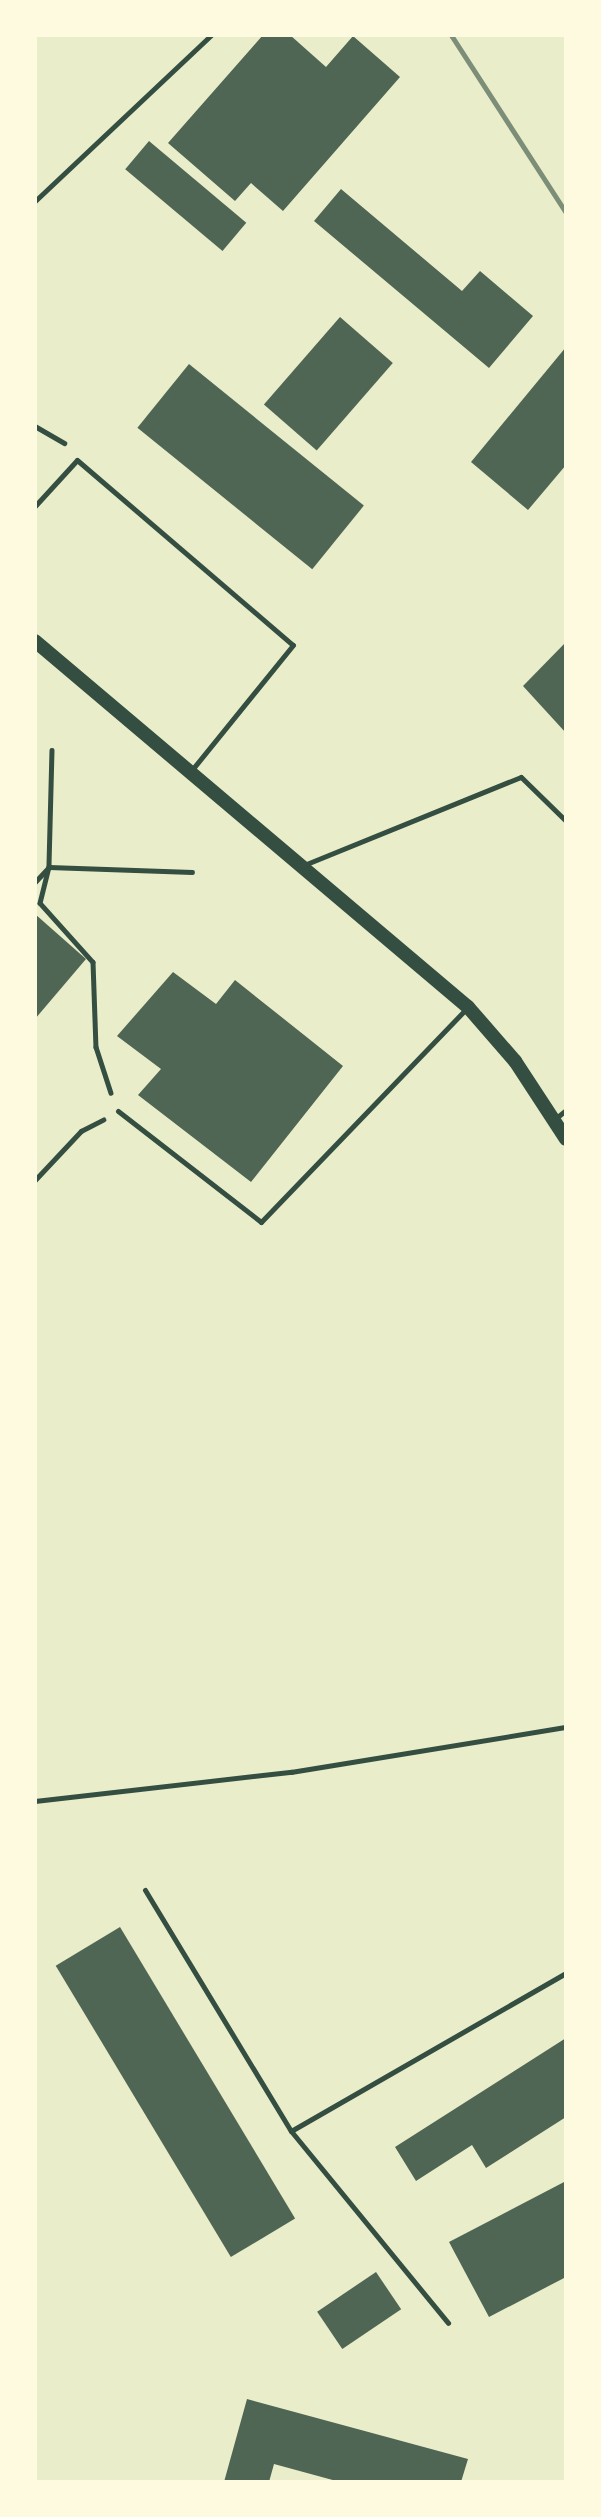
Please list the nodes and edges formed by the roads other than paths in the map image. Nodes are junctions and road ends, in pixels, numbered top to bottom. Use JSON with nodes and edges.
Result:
{"nodes":[{"id":1,"x":211,"y":35,"type":"edge"},
{"id":2,"x":35,"y":201,"type":"edge"},
{"id":3,"x":35,"y":506,"type":"edge"},
{"id":4,"x":35,"y":641,"type":"edge"},
{"id":5,"x":191,"y":771,"type":"junction"},
{"id":6,"x":566,"y":821,"type":"edge"},
{"id":7,"x":303,"y":865,"type":"junction"},
{"id":8,"x":468,"y":1007,"type":"junction"},
{"id":9,"x":566,"y":1110,"type":"edge"},
{"id":10,"x":118,"y":1111,"type":"road end"},
{"id":11,"x":554,"y":1121,"type":"junction"},
{"id":12,"x":566,"y":1139,"type":"edge"},
{"id":13,"x":145,"y":1890,"type":"dead end"},
{"id":14,"x":566,"y":1973,"type":"edge"},
{"id":15,"x":291,"y":2131,"type":"junction"},
{"id":16,"x":448,"y":2323,"type":"dead end"}],
"edges":[{"from":1,"to":2,"type":"lane"},
{"from":3,"to":5,"type":"lane"},
{"from":4,"to":5,"type":"main road"},
{"from":5,"to":7,"type":"main road"},
{"from":6,"to":7,"type":"lane"},
{"from":7,"to":8,"type":"main road"},
{"from":8,"to":10,"type":"lane"},
{"from":8,"to":11,"type":"main road"},
{"from":9,"to":11,"type":"lane"},
{"from":11,"to":12,"type":"main road"},
{"from":13,"to":15,"type":"lane"},
{"from":14,"to":15,"type":"lane"},
{"from":15,"to":16,"type":"lane"}]}
